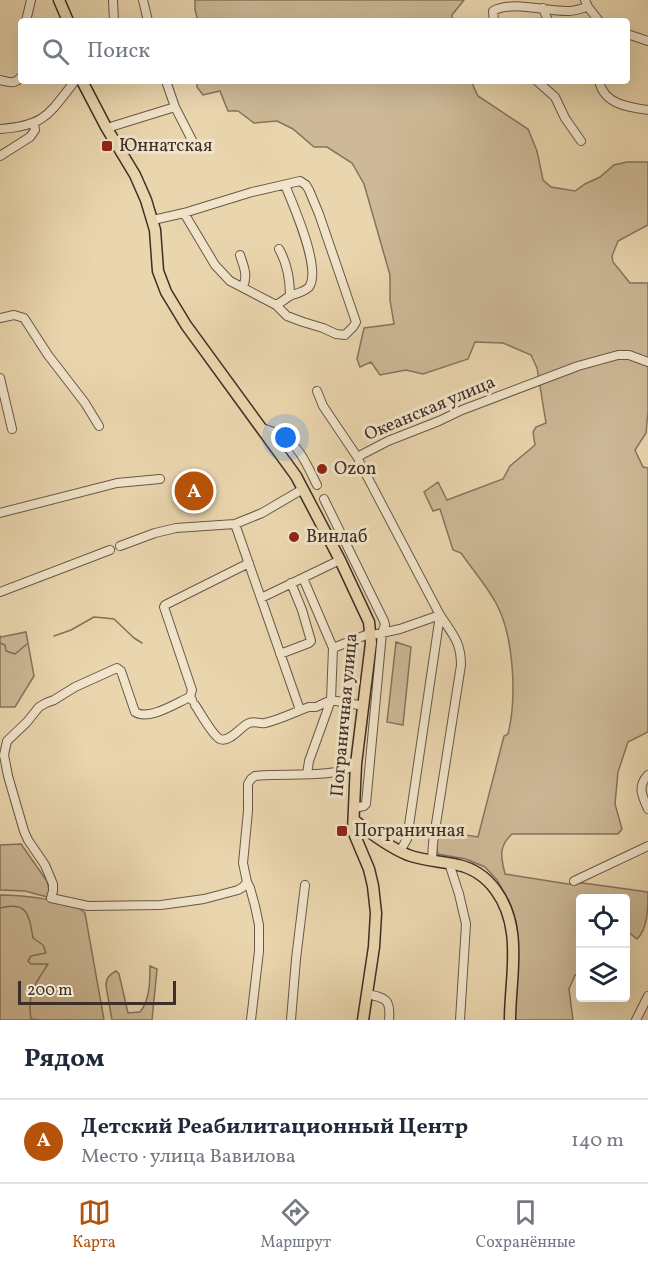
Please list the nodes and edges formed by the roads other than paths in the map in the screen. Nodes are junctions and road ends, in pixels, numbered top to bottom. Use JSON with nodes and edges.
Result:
{"nodes":[{"id":1,"x":31,"y":0,"type":"edge"},
{"id":2,"x":60,"y":0,"type":"edge"},
{"id":3,"x":113,"y":0,"type":"edge"},
{"id":4,"x":143,"y":0,"type":"edge"},
{"id":5,"x":507,"y":3,"type":"edge"},
{"id":6,"x":586,"y":4,"type":"edge"},
{"id":7,"x":543,"y":8,"type":"junction"},
{"id":8,"x":27,"y":18,"type":"edge"},
{"id":9,"x":67,"y":18,"type":"edge"},
{"id":10,"x":114,"y":18,"type":"edge"},
{"id":11,"x":147,"y":18,"type":"edge"},
{"id":12,"x":494,"y":18,"type":"edge"},
{"id":13,"x":547,"y":18,"type":"edge"},
{"id":14,"x":597,"y":18,"type":"edge"},
{"id":15,"x":630,"y":35,"type":"edge"},
{"id":16,"x":648,"y":41,"type":"edge"},
{"id":17,"x":0,"y":80,"type":"edge"},
{"id":18,"x":18,"y":81,"type":"edge"},
{"id":19,"x":73,"y":84,"type":"edge"},
{"id":20,"x":83,"y":84,"type":"edge"},
{"id":21,"x":167,"y":84,"type":"edge"},
{"id":22,"x":540,"y":84,"type":"edge"},
{"id":23,"x":599,"y":84,"type":"edge"},
{"id":24,"x":175,"y":107,"type":"junction"},
{"id":25,"x":648,"y":111,"type":"edge"},
{"id":26,"x":34,"y":124,"type":"junction"},
{"id":27,"x":107,"y":128,"type":"junction"},
{"id":28,"x":0,"y":129,"type":"edge"},
{"id":29,"x":581,"y":141,"type":"dead end"},
{"id":30,"x":196,"y":148,"type":"dead end"},
{"id":31,"x":0,"y":156,"type":"edge"},
{"id":32,"x":285,"y":185,"type":"junction"},
{"id":33,"x":184,"y":213,"type":"junction"},
{"id":34,"x":153,"y":220,"type":"junction"},
{"id":35,"x":279,"y":249,"type":"dead end"},
{"id":36,"x":240,"y":255,"type":"dead end"},
{"id":37,"x":243,"y":287,"type":"junction"},
{"id":38,"x":290,"y":296,"type":"junction"},
{"id":39,"x":276,"y":305,"type":"junction"},
{"id":40,"x":0,"y":318,"type":"edge"},
{"id":41,"x":648,"y":362,"type":"edge"},
{"id":42,"x":0,"y":378,"type":"edge"},
{"id":43,"x":317,"y":391,"type":"dead end"},
{"id":44,"x":99,"y":426,"type":"dead end"},
{"id":45,"x":260,"y":427,"type":"junction"},
{"id":46,"x":12,"y":429,"type":"dead end"},
{"id":47,"x":359,"y":460,"type":"junction"},
{"id":48,"x":160,"y":479,"type":"dead end"},
{"id":49,"x":317,"y":485,"type":"dead end"},
{"id":50,"x":303,"y":489,"type":"junction"},
{"id":51,"x":324,"y":499,"type":"dead end"},
{"id":52,"x":0,"y":513,"type":"edge"},
{"id":53,"x":235,"y":524,"type":"junction"},
{"id":54,"x":120,"y":546,"type":"dead end"},
{"id":55,"x":110,"y":550,"type":"dead end"},
{"id":56,"x":340,"y":560,"type":"junction"},
{"id":57,"x":249,"y":563,"type":"junction"},
{"id":58,"x":303,"y":578,"type":"junction"},
{"id":59,"x":291,"y":583,"type":"junction"},
{"id":60,"x":0,"y":592,"type":"edge"},
{"id":61,"x":261,"y":598,"type":"junction"},
{"id":62,"x":440,"y":615,"type":"junction"},
{"id":63,"x":376,"y":634,"type":"junction"},
{"id":64,"x":333,"y":648,"type":"junction"},
{"id":65,"x":280,"y":654,"type":"junction"},
{"id":66,"x":331,"y":700,"type":"junction"},
{"id":67,"x":192,"y":701,"type":"junction"},
{"id":68,"x":364,"y":706,"type":"junction"},
{"id":69,"x":300,"y":710,"type":"junction"},
{"id":70,"x":356,"y":764,"type":"junction"},
{"id":71,"x":307,"y":774,"type":"junction"},
{"id":72,"x":648,"y":775,"type":"edge"},
{"id":73,"x":354,"y":808,"type":"junction"},
{"id":74,"x":648,"y":809,"type":"edge"},
{"id":75,"x":354,"y":820,"type":"junction"},
{"id":76,"x":648,"y":846,"type":"edge"},
{"id":77,"x":400,"y":850,"type":"junction"},
{"id":78,"x":432,"y":860,"type":"junction"},
{"id":79,"x":449,"y":863,"type":"junction"},
{"id":80,"x":573,"y":881,"type":"dead end"},
{"id":81,"x":247,"y":882,"type":"junction"},
{"id":82,"x":305,"y":885,"type":"dead end"},
{"id":83,"x":367,"y":994,"type":"junction"},
{"id":84,"x":648,"y":996,"type":"edge"},
{"id":85,"x":251,"y":1020,"type":"edge"},
{"id":86,"x":291,"y":1020,"type":"edge"},
{"id":87,"x":363,"y":1020,"type":"edge"},
{"id":88,"x":389,"y":1020,"type":"edge"},
{"id":89,"x":460,"y":1020,"type":"edge"},
{"id":90,"x":510,"y":1020,"type":"edge"},
{"id":91,"x":636,"y":1020,"type":"edge"}],
"edges":[{"from":1,"to":8,"type":"street"},
{"from":2,"to":9,"type":"main road"},
{"from":3,"to":10,"type":"street"},
{"from":4,"to":11,"type":"street"},
{"from":5,"to":7,"type":"street"},
{"from":5,"to":12,"type":"street"},
{"from":6,"to":7,"type":"street"},
{"from":6,"to":14,"type":"street"},
{"from":7,"to":13,"type":"street"},
{"from":15,"to":16,"type":"street"},
{"from":17,"to":18,"type":"street"},
{"from":19,"to":26,"type":"street"},
{"from":20,"to":27,"type":"main road","name":"Пограничная улица"},
{"from":21,"to":24,"type":"street"},
{"from":22,"to":29,"type":"street"},
{"from":23,"to":25,"type":"street"},
{"from":24,"to":27,"type":"street"},
{"from":24,"to":30,"type":"street"},
{"from":26,"to":28,"type":"street"},
{"from":26,"to":31,"type":"street"},
{"from":27,"to":34,"type":"main road","name":"Пограничная улица"},
{"from":32,"to":33,"type":"street"},
{"from":32,"to":38,"type":"street"},
{"from":32,"to":39,"type":"street"},
{"from":33,"to":34,"type":"street"},
{"from":33,"to":37,"type":"street"},
{"from":34,"to":45,"type":"main road","name":"Пограничная улица"},
{"from":35,"to":38,"type":"street"},
{"from":36,"to":37,"type":"street"},
{"from":37,"to":39,"type":"street"},
{"from":38,"to":39,"type":"street"},
{"from":40,"to":44,"type":"street"},
{"from":41,"to":47,"type":"street","name":"Океанская улица"},
{"from":42,"to":46,"type":"street"},
{"from":43,"to":47,"type":"street"},
{"from":45,"to":49,"type":"street"},
{"from":45,"to":50,"type":"main road","name":"Пограничная улица"},
{"from":47,"to":62,"type":"street"},
{"from":48,"to":52,"type":"street"},
{"from":50,"to":53,"type":"street"},
{"from":50,"to":56,"type":"main road","name":"Пограничная улица"},
{"from":51,"to":63,"type":"street"},
{"from":53,"to":54,"type":"street"},
{"from":53,"to":57,"type":"street"},
{"from":55,"to":60,"type":"street"},
{"from":56,"to":58,"type":"street"},
{"from":56,"to":63,"type":"main road","name":"Пограничная улица"},
{"from":57,"to":61,"type":"street"},
{"from":57,"to":67,"type":"street"},
{"from":58,"to":59,"type":"street"},
{"from":58,"to":64,"type":"street"},
{"from":59,"to":61,"type":"street"},
{"from":59,"to":65,"type":"street"},
{"from":61,"to":65,"type":"street"},
{"from":62,"to":63,"type":"street"},
{"from":62,"to":77,"type":"street"},
{"from":62,"to":78,"type":"street"},
{"from":63,"to":64,"type":"street"},
{"from":63,"to":68,"type":"main road","name":"Пограничная улица"},
{"from":63,"to":73,"type":"street"},
{"from":64,"to":66,"type":"street"},
{"from":65,"to":69,"type":"street"},
{"from":66,"to":68,"type":"street"},
{"from":66,"to":69,"type":"street"},
{"from":66,"to":71,"type":"street"},
{"from":67,"to":69,"type":"street"},
{"from":67,"to":81,"type":"street"},
{"from":68,"to":70,"type":"main road","name":"Пограничная улица"},
{"from":70,"to":71,"type":"street"},
{"from":70,"to":73,"type":"main road","name":"Пограничная улица"},
{"from":71,"to":81,"type":"street"},
{"from":72,"to":74,"type":"street"},
{"from":73,"to":75,"type":"main road","name":"Пограничная улица"},
{"from":75,"to":77,"type":"main road"},
{"from":75,"to":83,"type":"main road","name":"Пограничная улица"},
{"from":76,"to":80,"type":"street"},
{"from":77,"to":78,"type":"main road"},
{"from":78,"to":79,"type":"main road"},
{"from":79,"to":89,"type":"street"},
{"from":79,"to":90,"type":"main road"},
{"from":81,"to":85,"type":"street"},
{"from":82,"to":86,"type":"street"},
{"from":83,"to":87,"type":"main road","name":"Пограничная улица"},
{"from":83,"to":88,"type":"street"},
{"from":84,"to":91,"type":"street"}]}
